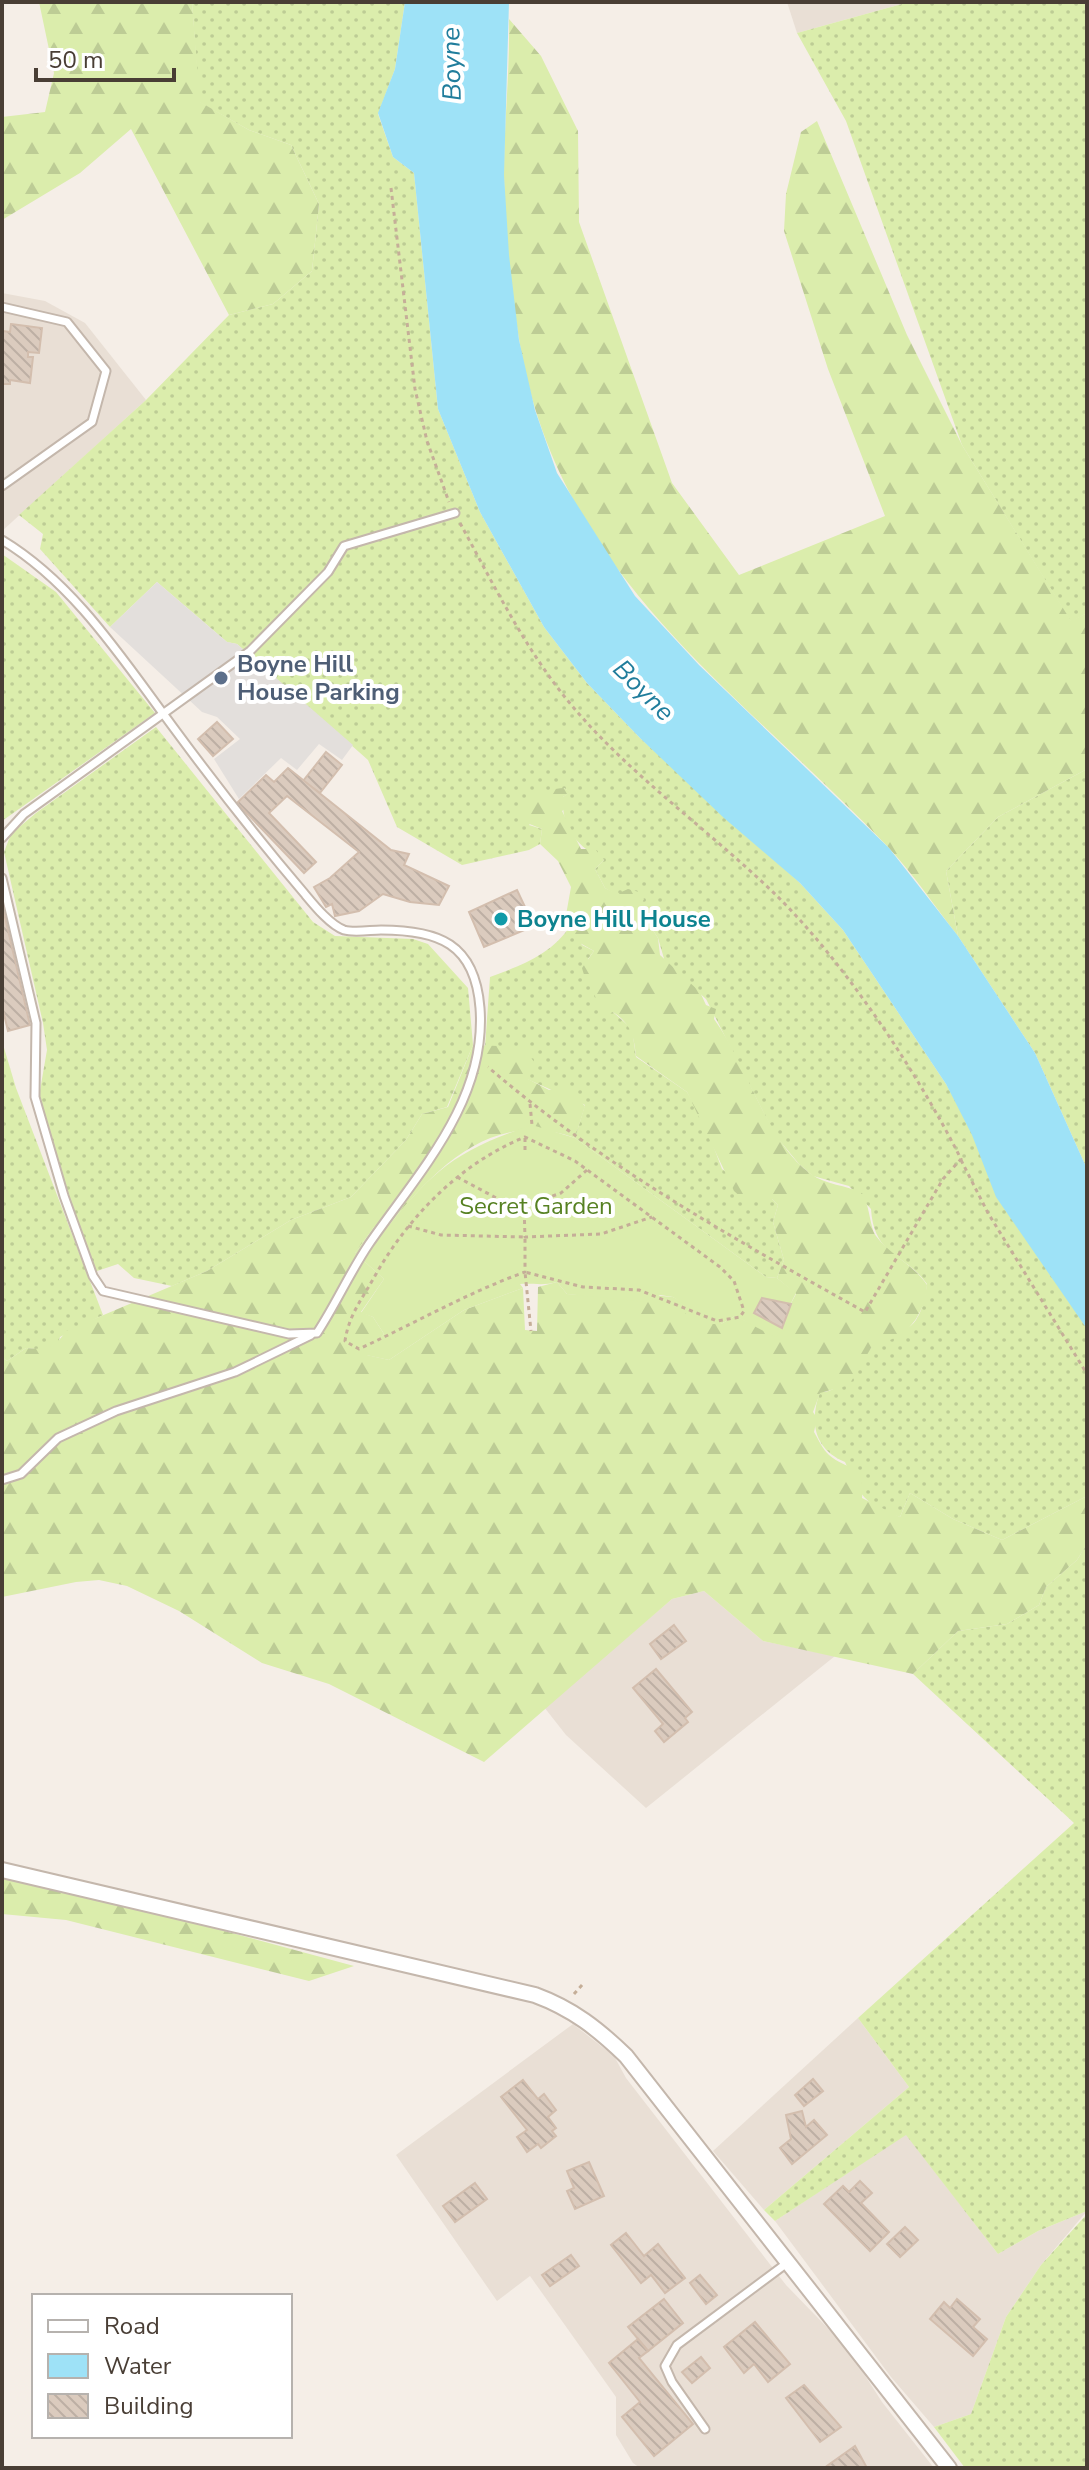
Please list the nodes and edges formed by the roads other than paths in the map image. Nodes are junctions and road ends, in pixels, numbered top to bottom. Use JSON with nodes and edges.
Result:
{"nodes":[{"id":1,"x":2,"y":307,"type":"edge"},
{"id":2,"x":2,"y":486,"type":"edge"},
{"id":3,"x":455,"y":513,"type":"road end"},
{"id":4,"x":2,"y":540,"type":"edge"},
{"id":5,"x":162,"y":713,"type":"junction"},
{"id":6,"x":2,"y":838,"type":"edge"},
{"id":7,"x":2,"y":878,"type":"edge"},
{"id":8,"x":317,"y":1333,"type":"junction"},
{"id":9,"x":2,"y":1480,"type":"edge"},
{"id":10,"x":2,"y":1870,"type":"edge"},
{"id":11,"x":788,"y":2262,"type":"junction"},
{"id":12,"x":705,"y":2429,"type":"dead end"},
{"id":13,"x":949,"y":2468,"type":"edge"}],
"edges":[{"from":1,"to":2,"type":"lane"},
{"from":3,"to":5,"type":"lane"},
{"from":4,"to":5,"type":"lane"},
{"from":5,"to":6,"type":"lane"},
{"from":5,"to":8,"type":"lane"},
{"from":7,"to":8,"type":"lane"},
{"from":8,"to":9,"type":"lane"},
{"from":10,"to":11,"type":"street"},
{"from":11,"to":12,"type":"lane"},
{"from":11,"to":13,"type":"street"}]}
